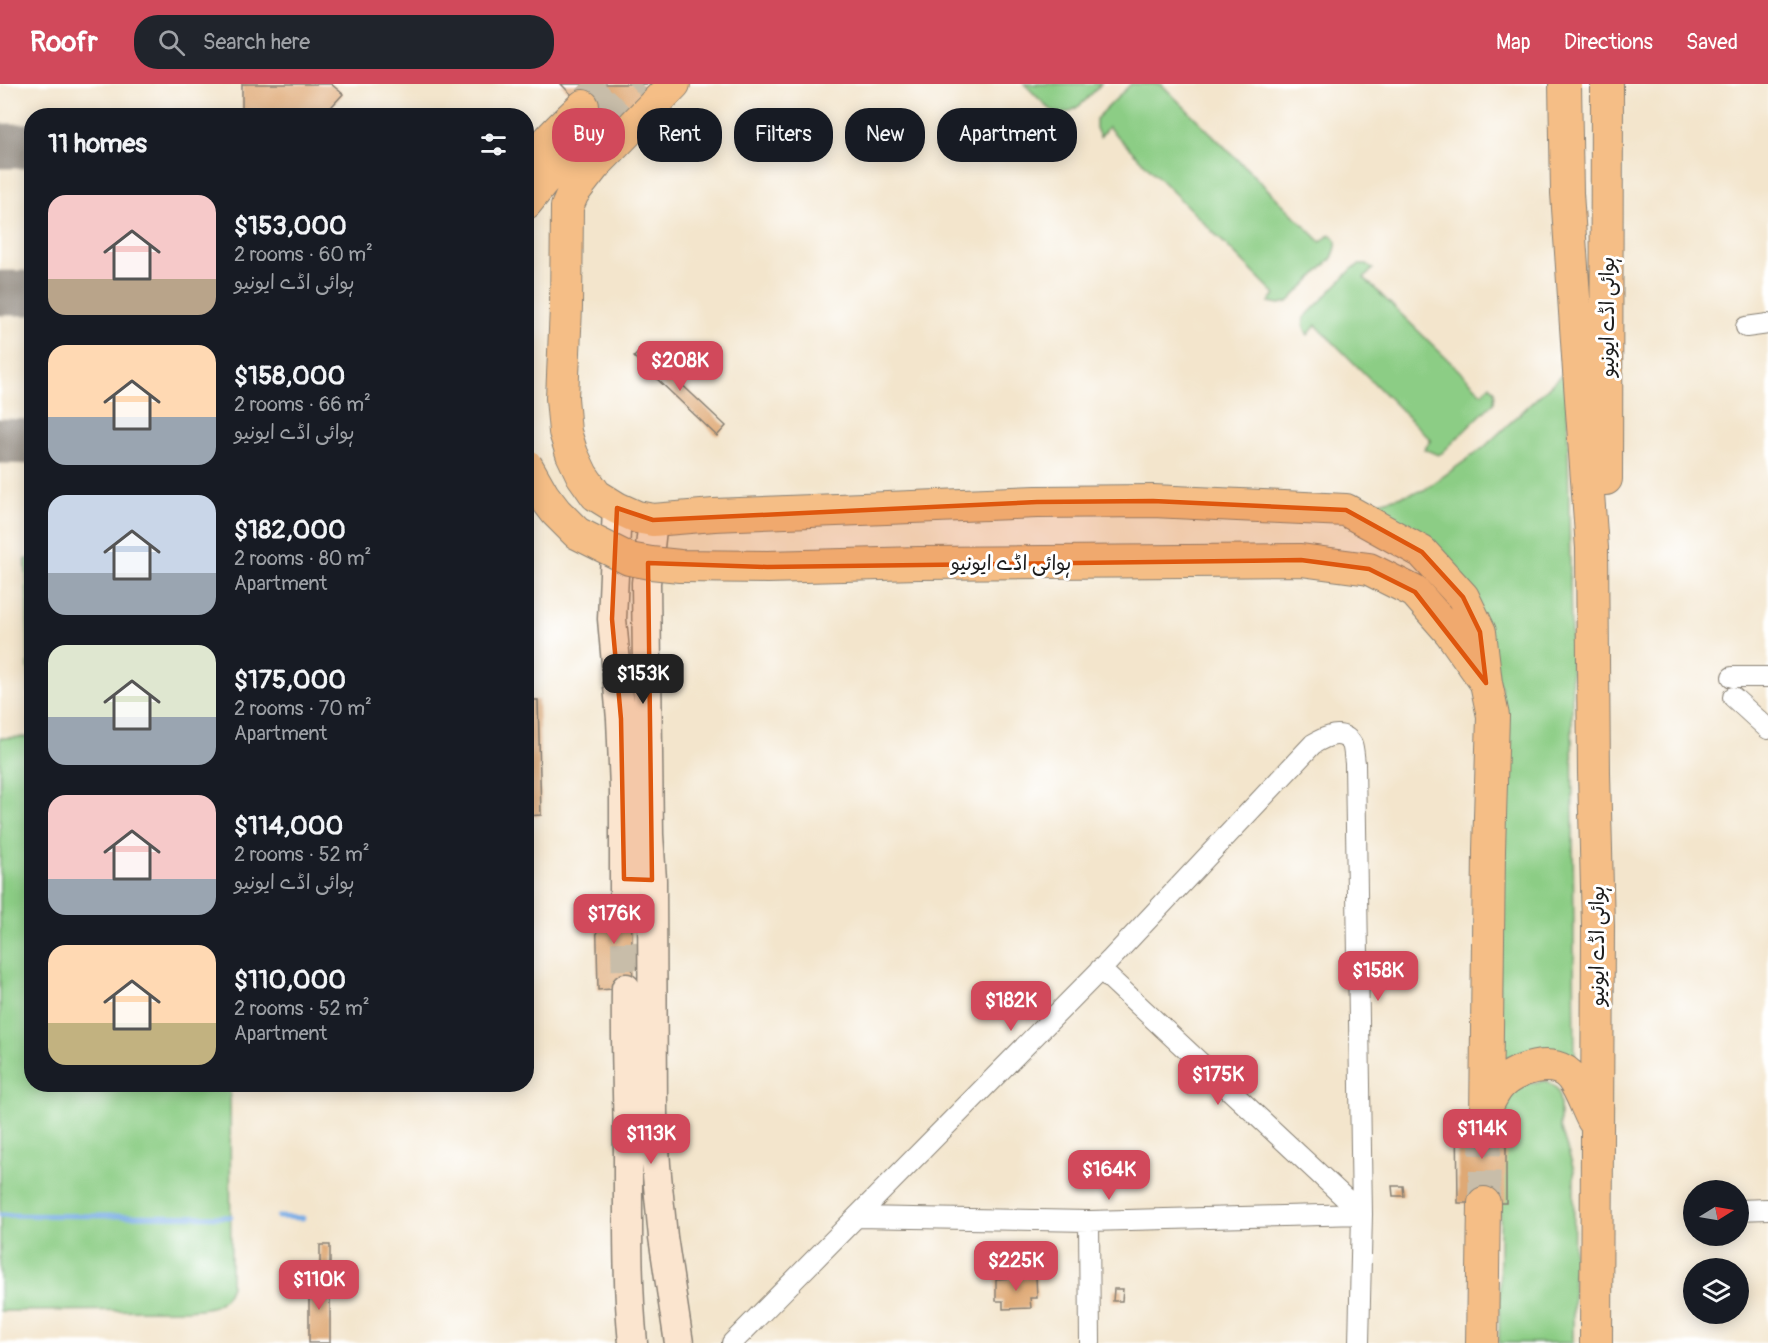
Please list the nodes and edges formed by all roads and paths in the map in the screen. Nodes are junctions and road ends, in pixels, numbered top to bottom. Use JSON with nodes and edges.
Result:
{"nodes":[{"id":1,"x":674,"y":84,"type":"edge"},
{"id":2,"x":1564,"y":84,"type":"edge"},
{"id":3,"x":1608,"y":84,"type":"edge"},
{"id":4,"x":534,"y":159,"type":"edge"},
{"id":5,"x":534,"y":194,"type":"edge"},
{"id":6,"x":1768,"y":324,"type":"edge"},
{"id":7,"x":1746,"y":327,"type":"dead end"},
{"id":8,"x":534,"y":478,"type":"edge"},
{"id":9,"x":617,"y":508,"type":"junction"},
{"id":10,"x":653,"y":520,"type":"junction"},
{"id":11,"x":1592,"y":548,"type":"junction"},
{"id":12,"x":1768,"y":677,"type":"edge"},
{"id":13,"x":1486,"y":683,"type":"junction"},
{"id":14,"x":1768,"y":729,"type":"edge"},
{"id":15,"x":633,"y":886,"type":"junction"},
{"id":16,"x":1100,"y":969,"type":"junction"},
{"id":17,"x":626,"y":988,"type":"tunnel mouth"},
{"id":18,"x":1596,"y":1127,"type":"junction"},
{"id":19,"x":1484,"y":1203,"type":"tunnel mouth"},
{"id":20,"x":1768,"y":1209,"type":"edge"},
{"id":21,"x":1749,"y":1210,"type":"edge"},
{"id":22,"x":1362,"y":1214,"type":"junction"},
{"id":23,"x":857,"y":1217,"type":"junction"},
{"id":24,"x":1089,"y":1221,"type":"junction"},
{"id":25,"x":633,"y":1343,"type":"edge"},
{"id":26,"x":680,"y":1343,"type":"edge"},
{"id":27,"x":732,"y":1343,"type":"edge"},
{"id":28,"x":1089,"y":1343,"type":"edge"},
{"id":29,"x":1359,"y":1343,"type":"edge"},
{"id":30,"x":1482,"y":1343,"type":"edge"},
{"id":31,"x":1596,"y":1343,"type":"edge"}],
"edges":[{"from":1,"to":9,"type":"main road"},
{"from":2,"to":11,"type":"main road","name":"ہوائی اڈے ایونیو"},
{"from":3,"to":11,"type":"main road","name":"ہوائی اڈے ایونیو"},
{"from":4,"to":5,"type":"main road"},
{"from":6,"to":7,"type":"street"},
{"from":8,"to":13,"type":"main road","name":"ہوائی اڈے ایونیو","bridge":true},
{"from":9,"to":10,"type":"main road"},
{"from":9,"to":15,"type":"street"},
{"from":10,"to":13,"type":"main road","name":"ہوائی اڈے ایونیو"},
{"from":10,"to":15,"type":"street"},
{"from":11,"to":18,"type":"main road","name":"ہوائی اڈے ایونیو"},
{"from":12,"to":14,"type":"street"},
{"from":13,"to":18,"type":"main road","name":"ہوائی اڈے ایونیو"},
{"from":15,"to":26,"type":"street"},
{"from":16,"to":22,"type":"street"},
{"from":16,"to":22,"type":"street"},
{"from":16,"to":23,"type":"street"},
{"from":17,"to":25,"type":"street"},
{"from":18,"to":31,"type":"main road","name":"ہوائی اڈے ایونیو"},
{"from":19,"to":30,"type":"main road"},
{"from":20,"to":21,"type":"street"},
{"from":22,"to":24,"type":"street"},
{"from":22,"to":29,"type":"street"},
{"from":23,"to":24,"type":"street"},
{"from":23,"to":27,"type":"street"},
{"from":24,"to":28,"type":"street"}]}
